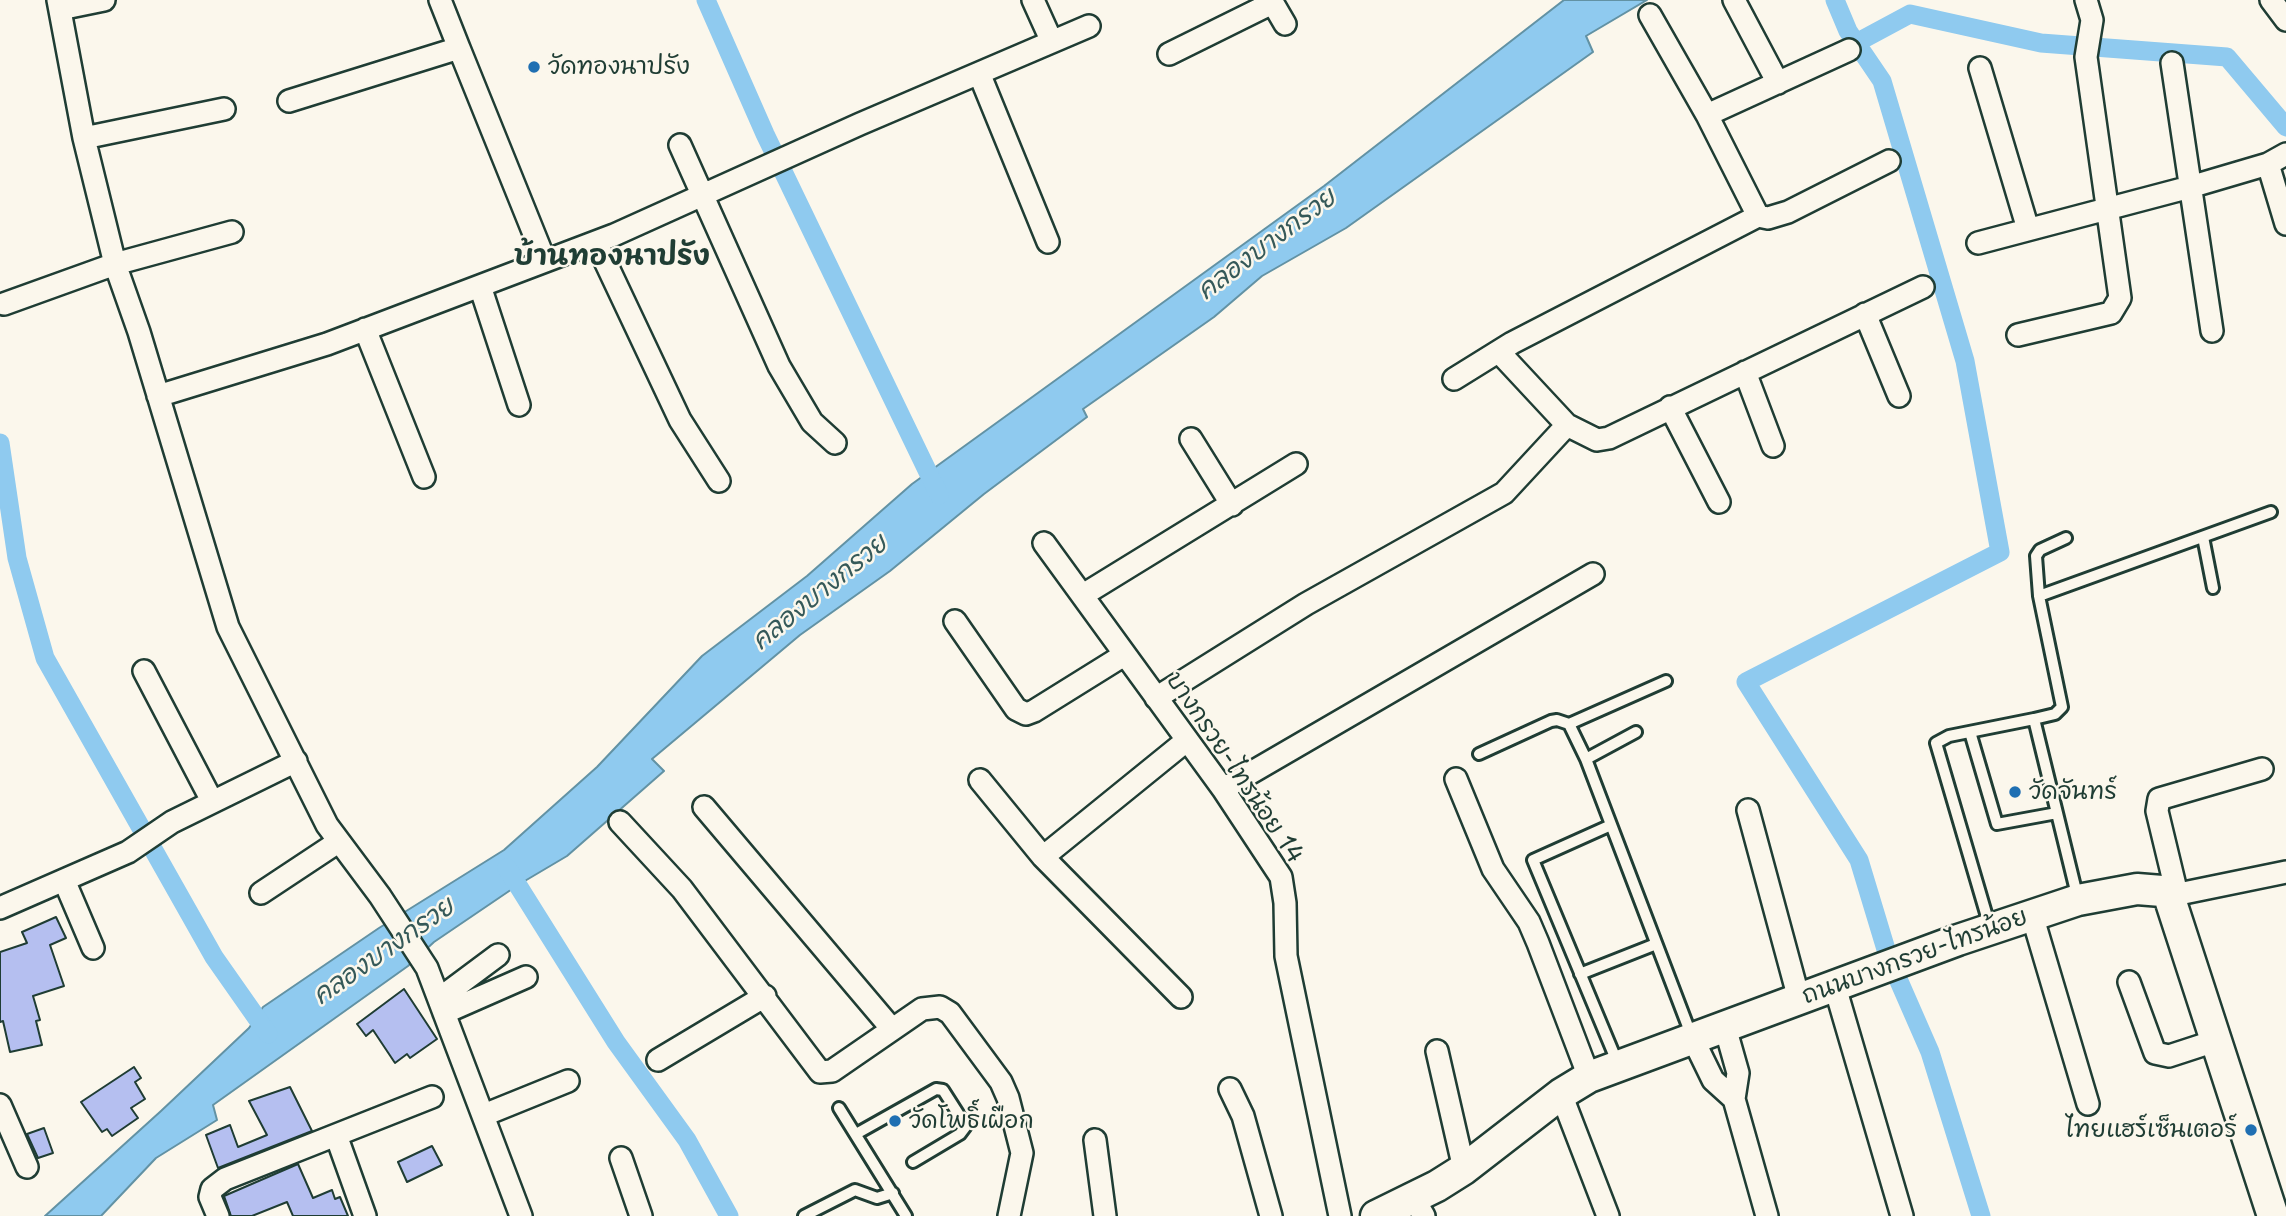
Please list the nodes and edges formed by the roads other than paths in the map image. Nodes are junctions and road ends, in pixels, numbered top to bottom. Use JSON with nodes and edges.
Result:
{"nodes":[{"id":1,"x":104,"y":0,"type":"edge"},
{"id":2,"x":440,"y":0,"type":"edge"},
{"id":3,"x":1033,"y":0,"type":"edge"},
{"id":4,"x":1734,"y":0,"type":"edge"},
{"id":5,"x":2086,"y":0,"type":"edge"},
{"id":6,"x":2271,"y":0,"type":"edge"},
{"id":7,"x":1272,"y":1,"type":"edge"},
{"id":8,"x":59,"y":5,"type":"edge"},
{"id":9,"x":1650,"y":15,"type":"dead end"},
{"id":10,"x":2286,"y":20,"type":"edge"},
{"id":11,"x":1285,"y":24,"type":"dead end"},
{"id":12,"x":1089,"y":26,"type":"dead end"},
{"id":13,"x":456,"y":42,"type":"junction"},
{"id":14,"x":1052,"y":42,"type":"junction"},
{"id":15,"x":1849,"y":50,"type":"dead end"},
{"id":16,"x":1169,"y":54,"type":"dead end"},
{"id":17,"x":2172,"y":63,"type":"dead end"},
{"id":18,"x":1980,"y":68,"type":"dead end"},
{"id":19,"x":979,"y":73,"type":"junction"},
{"id":20,"x":1778,"y":83,"type":"junction"},
{"id":21,"x":289,"y":101,"type":"dead end"},
{"id":22,"x":225,"y":109,"type":"dead end"},
{"id":23,"x":1707,"y":115,"type":"junction"},
{"id":24,"x":84,"y":138,"type":"junction"},
{"id":25,"x":680,"y":145,"type":"dead end"},
{"id":26,"x":2277,"y":159,"type":"edge"},
{"id":27,"x":1889,"y":161,"type":"dead end"},
{"id":28,"x":2190,"y":187,"type":"junction"},
{"id":29,"x":702,"y":195,"type":"junction"},
{"id":30,"x":2108,"y":208,"type":"junction"},
{"id":31,"x":1758,"y":216,"type":"junction"},
{"id":32,"x":2286,"y":224,"type":"edge"},
{"id":33,"x":2028,"y":229,"type":"junction"},
{"id":34,"x":232,"y":232,"type":"dead end"},
{"id":35,"x":596,"y":242,"type":"junction"},
{"id":36,"x":1048,"y":242,"type":"dead end"},
{"id":37,"x":1978,"y":243,"type":"dead end"},
{"id":38,"x":545,"y":261,"type":"junction"},
{"id":39,"x":115,"y":264,"type":"junction"},
{"id":40,"x":480,"y":286,"type":"junction"},
{"id":41,"x":1923,"y":287,"type":"dead end"},
{"id":42,"x":4,"y":304,"type":"dead end"},
{"id":43,"x":1865,"y":314,"type":"junction"},
{"id":44,"x":365,"y":329,"type":"junction"},
{"id":45,"x":2212,"y":331,"type":"dead end"},
{"id":46,"x":2018,"y":335,"type":"dead end"},
{"id":47,"x":1499,"y":352,"type":"junction"},
{"id":48,"x":1745,"y":372,"type":"junction"},
{"id":49,"x":1454,"y":379,"type":"dead end"},
{"id":50,"x":158,"y":396,"type":"junction"},
{"id":51,"x":1899,"y":396,"type":"dead end"},
{"id":52,"x":519,"y":405,"type":"dead end"},
{"id":53,"x":1670,"y":407,"type":"junction"},
{"id":54,"x":1567,"y":425,"type":"junction"},
{"id":55,"x":1191,"y":439,"type":"dead end"},
{"id":56,"x":835,"y":443,"type":"dead end"},
{"id":57,"x":1773,"y":446,"type":"dead end"},
{"id":58,"x":1296,"y":464,"type":"dead end"},
{"id":59,"x":424,"y":477,"type":"dead end"},
{"id":60,"x":719,"y":481,"type":"dead end"},
{"id":61,"x":1720,"y":502,"type":"dead end"},
{"id":62,"x":1232,"y":505,"type":"junction"},
{"id":63,"x":2271,"y":512,"type":"dead end"},
{"id":64,"x":2203,"y":537,"type":"junction"},
{"id":65,"x":2066,"y":538,"type":"dead end"},
{"id":66,"x":1044,"y":543,"type":"dead end"},
{"id":67,"x":1593,"y":573,"type":"dead end"},
{"id":68,"x":2213,"y":589,"type":"dead end"},
{"id":69,"x":1083,"y":595,"type":"junction"},
{"id":70,"x":2039,"y":596,"type":"junction"},
{"id":71,"x":955,"y":621,"type":"dead end"},
{"id":72,"x":1124,"y":655,"type":"junction"},
{"id":73,"x":144,"y":671,"type":"dead end"},
{"id":74,"x":1666,"y":681,"type":"dead end"},
{"id":75,"x":1156,"y":698,"type":"junction"},
{"id":76,"x":2034,"y":719,"type":"junction"},
{"id":77,"x":1569,"y":724,"type":"junction"},
{"id":78,"x":1636,"y":732,"type":"dead end"},
{"id":79,"x":1970,"y":732,"type":"junction"},
{"id":80,"x":1186,"y":741,"type":"junction"},
{"id":81,"x":1479,"y":754,"type":"dead end"},
{"id":82,"x":1586,"y":759,"type":"junction"},
{"id":83,"x":296,"y":761,"type":"junction"},
{"id":84,"x":2262,"y":769,"type":"dead end"},
{"id":85,"x":1456,"y":779,"type":"dead end"},
{"id":86,"x":980,"y":780,"type":"dead end"},
{"id":87,"x":1223,"y":789,"type":"junction"},
{"id":88,"x":212,"y":800,"type":"junction"},
{"id":89,"x":704,"y":807,"type":"dead end"},
{"id":90,"x":1748,"y":810,"type":"dead end"},
{"id":91,"x":2057,"y":813,"type":"junction"},
{"id":92,"x":620,"y":822,"type":"dead end"},
{"id":93,"x":1611,"y":825,"type":"junction"},
{"id":94,"x":338,"y":842,"type":"junction"},
{"id":95,"x":1043,"y":857,"type":"junction"},
{"id":96,"x":2286,"y":872,"type":"edge"},
{"id":97,"x":64,"y":880,"type":"junction"},
{"id":98,"x":261,"y":893,"type":"dead end"},
{"id":99,"x":2173,"y":895,"type":"junction"},
{"id":100,"x":2078,"y":900,"type":"junction"},
{"id":101,"x":0,"y":908,"type":"edge"},
{"id":102,"x":2032,"y":915,"type":"junction"},
{"id":103,"x":1991,"y":930,"type":"junction"},
{"id":104,"x":1656,"y":944,"type":"junction"},
{"id":105,"x":93,"y":948,"type":"dead end"},
{"id":106,"x":498,"y":955,"type":"dead end"},
{"id":107,"x":1580,"y":975,"type":"junction"},
{"id":108,"x":526,"y":977,"type":"dead end"},
{"id":109,"x":2129,"y":982,"type":"dead end"},
{"id":110,"x":1835,"y":987,"type":"junction"},
{"id":111,"x":765,"y":996,"type":"junction"},
{"id":112,"x":1181,"y":997,"type":"dead end"},
{"id":113,"x":1800,"y":999,"type":"junction"},
{"id":114,"x":442,"y":1006,"type":"junction"},
{"id":115,"x":1725,"y":1027,"type":"junction"},
{"id":116,"x":892,"y":1029,"type":"junction"},
{"id":117,"x":1693,"y":1039,"type":"junction"},
{"id":118,"x":2215,"y":1041,"type":"junction"},
{"id":119,"x":1437,"y":1051,"type":"dead end"},
{"id":120,"x":658,"y":1060,"type":"dead end"},
{"id":121,"x":1619,"y":1066,"type":"junction"},
{"id":122,"x":1589,"y":1077,"type":"junction"},
{"id":123,"x":568,"y":1081,"type":"dead end"},
{"id":124,"x":1230,"y":1089,"type":"dead end"},
{"id":125,"x":1561,"y":1094,"type":"junction"},
{"id":126,"x":432,"y":1097,"type":"dead end"},
{"id":127,"x":1734,"y":1099,"type":"junction"},
{"id":128,"x":2088,"y":1104,"type":"dead end"},
{"id":129,"x":0,"y":1105,"type":"edge"},
{"id":130,"x":839,"y":1108,"type":"dead end"},
{"id":131,"x":484,"y":1115,"type":"junction"},
{"id":132,"x":856,"y":1134,"type":"junction"},
{"id":133,"x":336,"y":1135,"type":"junction"},
{"id":134,"x":1095,"y":1140,"type":"dead end"},
{"id":135,"x":621,"y":1158,"type":"dead end"},
{"id":136,"x":913,"y":1162,"type":"dead end"},
{"id":137,"x":27,"y":1167,"type":"dead end"},
{"id":138,"x":1464,"y":1169,"type":"junction"},
{"id":139,"x":893,"y":1193,"type":"junction"},
{"id":140,"x":1419,"y":1207,"type":"edge"},
{"id":141,"x":218,"y":1216,"type":"edge"},
{"id":142,"x":365,"y":1216,"type":"edge"},
{"id":143,"x":522,"y":1216,"type":"edge"},
{"id":144,"x":640,"y":1216,"type":"edge"},
{"id":145,"x":804,"y":1216,"type":"edge"},
{"id":146,"x":906,"y":1216,"type":"edge"},
{"id":147,"x":1009,"y":1216,"type":"edge"},
{"id":148,"x":1105,"y":1216,"type":"edge"},
{"id":149,"x":1271,"y":1216,"type":"edge"},
{"id":150,"x":1340,"y":1216,"type":"edge"},
{"id":151,"x":1376,"y":1216,"type":"edge"},
{"id":152,"x":1608,"y":1216,"type":"edge"},
{"id":153,"x":1767,"y":1216,"type":"edge"},
{"id":154,"x":1902,"y":1216,"type":"edge"},
{"id":155,"x":2273,"y":1216,"type":"edge"}],
"edges":[{"from":1,"to":8,"type":"street"},
{"from":2,"to":13,"type":"street"},
{"from":3,"to":14,"type":"street"},
{"from":4,"to":20,"type":"street"},
{"from":5,"to":30,"type":"street"},
{"from":6,"to":10,"type":"street"},
{"from":7,"to":11,"type":"street"},
{"from":7,"to":16,"type":"street"},
{"from":8,"to":24,"type":"street"},
{"from":9,"to":23,"type":"street"},
{"from":12,"to":14,"type":"street"},
{"from":13,"to":21,"type":"street"},
{"from":13,"to":38,"type":"street"},
{"from":14,"to":19,"type":"street"},
{"from":15,"to":20,"type":"street"},
{"from":17,"to":28,"type":"street"},
{"from":18,"to":33,"type":"street"},
{"from":19,"to":29,"type":"street"},
{"from":19,"to":36,"type":"street"},
{"from":20,"to":23,"type":"street"},
{"from":22,"to":24,"type":"street"},
{"from":23,"to":31,"type":"street"},
{"from":24,"to":39,"type":"street"},
{"from":25,"to":29,"type":"street"},
{"from":26,"to":28,"type":"street"},
{"from":26,"to":32,"type":"street"},
{"from":27,"to":31,"type":"street"},
{"from":28,"to":30,"type":"street"},
{"from":28,"to":45,"type":"street"},
{"from":29,"to":35,"type":"street"},
{"from":29,"to":56,"type":"street"},
{"from":30,"to":33,"type":"street"},
{"from":30,"to":46,"type":"street"},
{"from":31,"to":47,"type":"street"},
{"from":33,"to":37,"type":"street"},
{"from":34,"to":39,"type":"street"},
{"from":35,"to":38,"type":"street"},
{"from":35,"to":60,"type":"street"},
{"from":38,"to":40,"type":"street"},
{"from":39,"to":42,"type":"street"},
{"from":39,"to":50,"type":"street"},
{"from":40,"to":44,"type":"street"},
{"from":40,"to":52,"type":"street"},
{"from":41,"to":43,"type":"street"},
{"from":43,"to":48,"type":"street"},
{"from":43,"to":51,"type":"street"},
{"from":44,"to":50,"type":"street"},
{"from":44,"to":59,"type":"street"},
{"from":47,"to":49,"type":"street"},
{"from":47,"to":54,"type":"street"},
{"from":48,"to":53,"type":"street"},
{"from":48,"to":57,"type":"street"},
{"from":50,"to":83,"type":"street"},
{"from":53,"to":54,"type":"street"},
{"from":53,"to":61,"type":"street"},
{"from":54,"to":75,"type":"street"},
{"from":55,"to":62,"type":"street"},
{"from":58,"to":62,"type":"street"},
{"from":62,"to":69,"type":"street"},
{"from":63,"to":64,"type":"lane"},
{"from":64,"to":68,"type":"lane"},
{"from":64,"to":70,"type":"lane"},
{"from":65,"to":70,"type":"lane"},
{"from":66,"to":69,"type":"street","name":"บางกรวย-ไทรน้อย 14"},
{"from":67,"to":87,"type":"street"},
{"from":69,"to":72,"type":"street","name":"บางกรวย-ไทรน้อย 14"},
{"from":70,"to":76,"type":"lane"},
{"from":71,"to":72,"type":"street"},
{"from":72,"to":75,"type":"street","name":"บางกรวย-ไทรน้อย 14"},
{"from":73,"to":88,"type":"street"},
{"from":74,"to":77,"type":"lane"},
{"from":75,"to":80,"type":"street","name":"บางกรวย-ไทรน้อย 14"},
{"from":76,"to":79,"type":"lane"},
{"from":76,"to":91,"type":"lane"},
{"from":77,"to":81,"type":"lane"},
{"from":77,"to":82,"type":"lane"},
{"from":78,"to":82,"type":"lane"},
{"from":79,"to":91,"type":"lane"},
{"from":79,"to":103,"type":"lane"},
{"from":80,"to":87,"type":"street","name":"บางกรวย-ไทรน้อย 14"},
{"from":80,"to":95,"type":"street"},
{"from":82,"to":93,"type":"lane"},
{"from":83,"to":88,"type":"street"},
{"from":83,"to":94,"type":"street"},
{"from":84,"to":99,"type":"street"},
{"from":85,"to":122,"type":"street"},
{"from":86,"to":95,"type":"street"},
{"from":87,"to":150,"type":"street","name":"บางกรวย-ไทรน้อย 14"},
{"from":88,"to":97,"type":"street"},
{"from":89,"to":116,"type":"street"},
{"from":90,"to":113,"type":"street"},
{"from":91,"to":100,"type":"lane"},
{"from":92,"to":111,"type":"street"},
{"from":93,"to":104,"type":"lane"},
{"from":93,"to":107,"type":"lane"},
{"from":94,"to":98,"type":"street"},
{"from":94,"to":114,"type":"street"},
{"from":95,"to":112,"type":"street"},
{"from":96,"to":99,"type":"street"},
{"from":97,"to":101,"type":"street"},
{"from":97,"to":105,"type":"street"},
{"from":99,"to":100,"type":"main road","name":"ถนนบางกรวย-ไทรน้อย"},
{"from":99,"to":118,"type":"main road"},
{"from":100,"to":102,"type":"main road","name":"ถนนบางกรวย-ไทรน้อย"},
{"from":102,"to":103,"type":"main road","name":"ถนนบางกรวย-ไทรน้อย"},
{"from":102,"to":128,"type":"street"},
{"from":103,"to":110,"type":"main road","name":"ถนนบางกรวย-ไทรน้อย"},
{"from":104,"to":107,"type":"lane"},
{"from":104,"to":117,"type":"lane"},
{"from":106,"to":114,"type":"street"},
{"from":107,"to":121,"type":"lane"},
{"from":108,"to":114,"type":"street"},
{"from":109,"to":118,"type":"street"},
{"from":110,"to":113,"type":"main road","name":"ถนนบางกรวย-ไทรน้อย"},
{"from":110,"to":154,"type":"street"},
{"from":111,"to":116,"type":"street"},
{"from":111,"to":120,"type":"street"},
{"from":113,"to":115,"type":"main road","name":"ถนนบางกรวย-ไทรน้อย"},
{"from":114,"to":131,"type":"street"},
{"from":115,"to":117,"type":"main road","name":"ถนนบางกรวย-ไทรน้อย"},
{"from":115,"to":127,"type":"street"},
{"from":116,"to":147,"type":"street"},
{"from":117,"to":121,"type":"main road","name":"ถนนบางกรวย-ไทรน้อย"},
{"from":117,"to":127,"type":"street"},
{"from":118,"to":155,"type":"main road"},
{"from":119,"to":138,"type":"street"},
{"from":121,"to":122,"type":"main road","name":"ถนนบางกรวย-ไทรน้อย"},
{"from":122,"to":125,"type":"main road","name":"ถนนบางกรวย-ไทรน้อย"},
{"from":123,"to":131,"type":"street"},
{"from":124,"to":149,"type":"street"},
{"from":125,"to":138,"type":"main road","name":"ถนนบางกรวย-ไทรน้อย"},
{"from":125,"to":152,"type":"street"},
{"from":126,"to":133,"type":"street"},
{"from":127,"to":153,"type":"street"},
{"from":129,"to":137,"type":"street"},
{"from":130,"to":132,"type":"lane"},
{"from":131,"to":143,"type":"street"},
{"from":132,"to":136,"type":"lane"},
{"from":132,"to":139,"type":"lane"},
{"from":133,"to":141,"type":"street"},
{"from":133,"to":142,"type":"street"},
{"from":134,"to":148,"type":"street"},
{"from":135,"to":144,"type":"street"},
{"from":138,"to":140,"type":"main road","name":"ถนนบางกรวย-ไทรน้อย"},
{"from":139,"to":145,"type":"lane"},
{"from":139,"to":146,"type":"lane"},
{"from":140,"to":151,"type":"main road","name":"ถนนบางกรวย-ไทรน้อย"}]}
